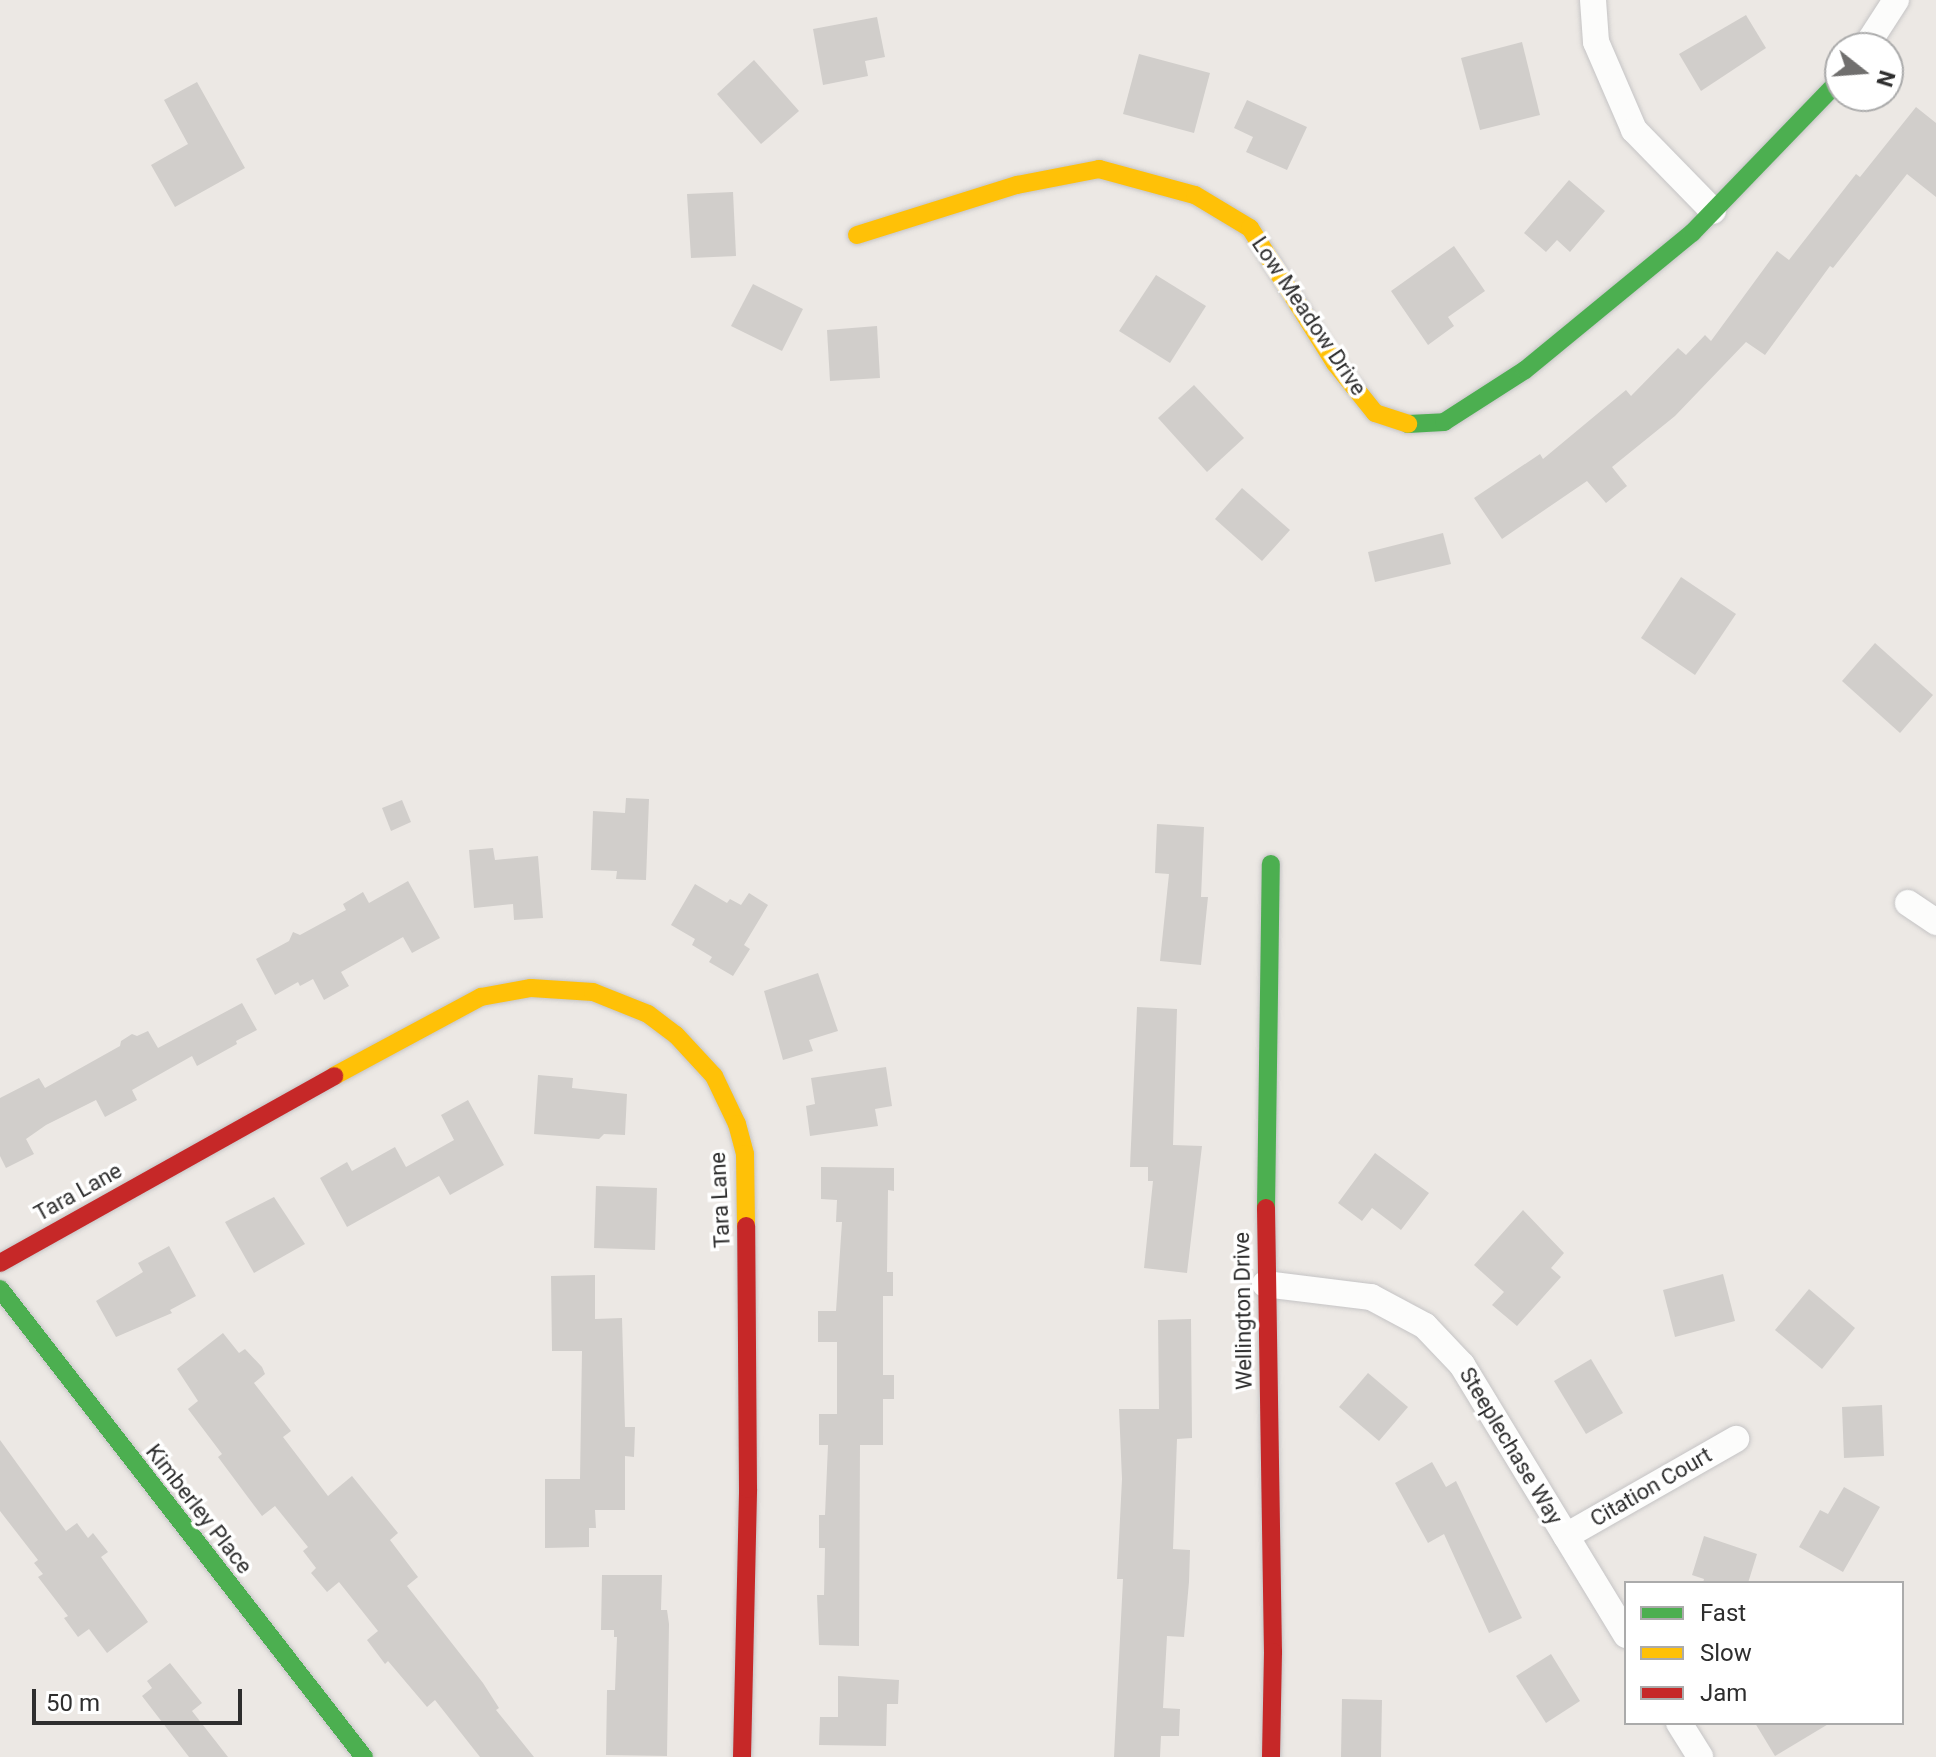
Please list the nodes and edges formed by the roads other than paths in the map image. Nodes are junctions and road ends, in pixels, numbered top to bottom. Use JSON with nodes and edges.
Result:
{"nodes":[{"id":1,"x":1593,"y":0,"type":"edge"},
{"id":2,"x":1896,"y":0,"type":"edge"},
{"id":3,"x":1875,"y":32,"type":"edge"},
{"id":4,"x":1824,"y":97,"type":"edge"},
{"id":5,"x":1713,"y":211,"type":"junction"},
{"id":6,"x":857,"y":235,"type":"dead end"},
{"id":7,"x":1271,"y":864,"type":"dead end"},
{"id":8,"x":1908,"y":903,"type":"dead end"},
{"id":9,"x":1936,"y":922,"type":"edge"},
{"id":10,"x":0,"y":1263,"type":"edge"},
{"id":11,"x":1265,"y":1284,"type":"junction"},
{"id":12,"x":0,"y":1289,"type":"edge"},
{"id":13,"x":1736,"y":1439,"type":"dead end"},
{"id":14,"x":1566,"y":1536,"type":"junction"},
{"id":15,"x":1624,"y":1632,"type":"edge"},
{"id":16,"x":1680,"y":1725,"type":"edge"},
{"id":17,"x":364,"y":1757,"type":"edge"},
{"id":18,"x":742,"y":1757,"type":"edge"},
{"id":19,"x":1271,"y":1757,"type":"edge"},
{"id":20,"x":1700,"y":1757,"type":"edge"}],
"edges":[{"from":1,"to":5,"type":"street"},
{"from":2,"to":3,"type":"street"},
{"from":4,"to":5,"type":"street","name":"Low Meadow Drive"},
{"from":5,"to":6,"type":"street","name":"Low Meadow Drive"},
{"from":7,"to":11,"type":"street","name":"Wellington Drive"},
{"from":8,"to":9,"type":"street"},
{"from":10,"to":18,"type":"street","name":"Tara Lane"},
{"from":11,"to":14,"type":"street","name":"Steeplechase Way"},
{"from":11,"to":19,"type":"street","name":"Wellington Drive"},
{"from":12,"to":17,"type":"street","name":"Kimberley Place"},
{"from":13,"to":14,"type":"street","name":"Citation Court"},
{"from":14,"to":15,"type":"street","name":"Steeplechase Way"},
{"from":16,"to":20,"type":"street"}]}
